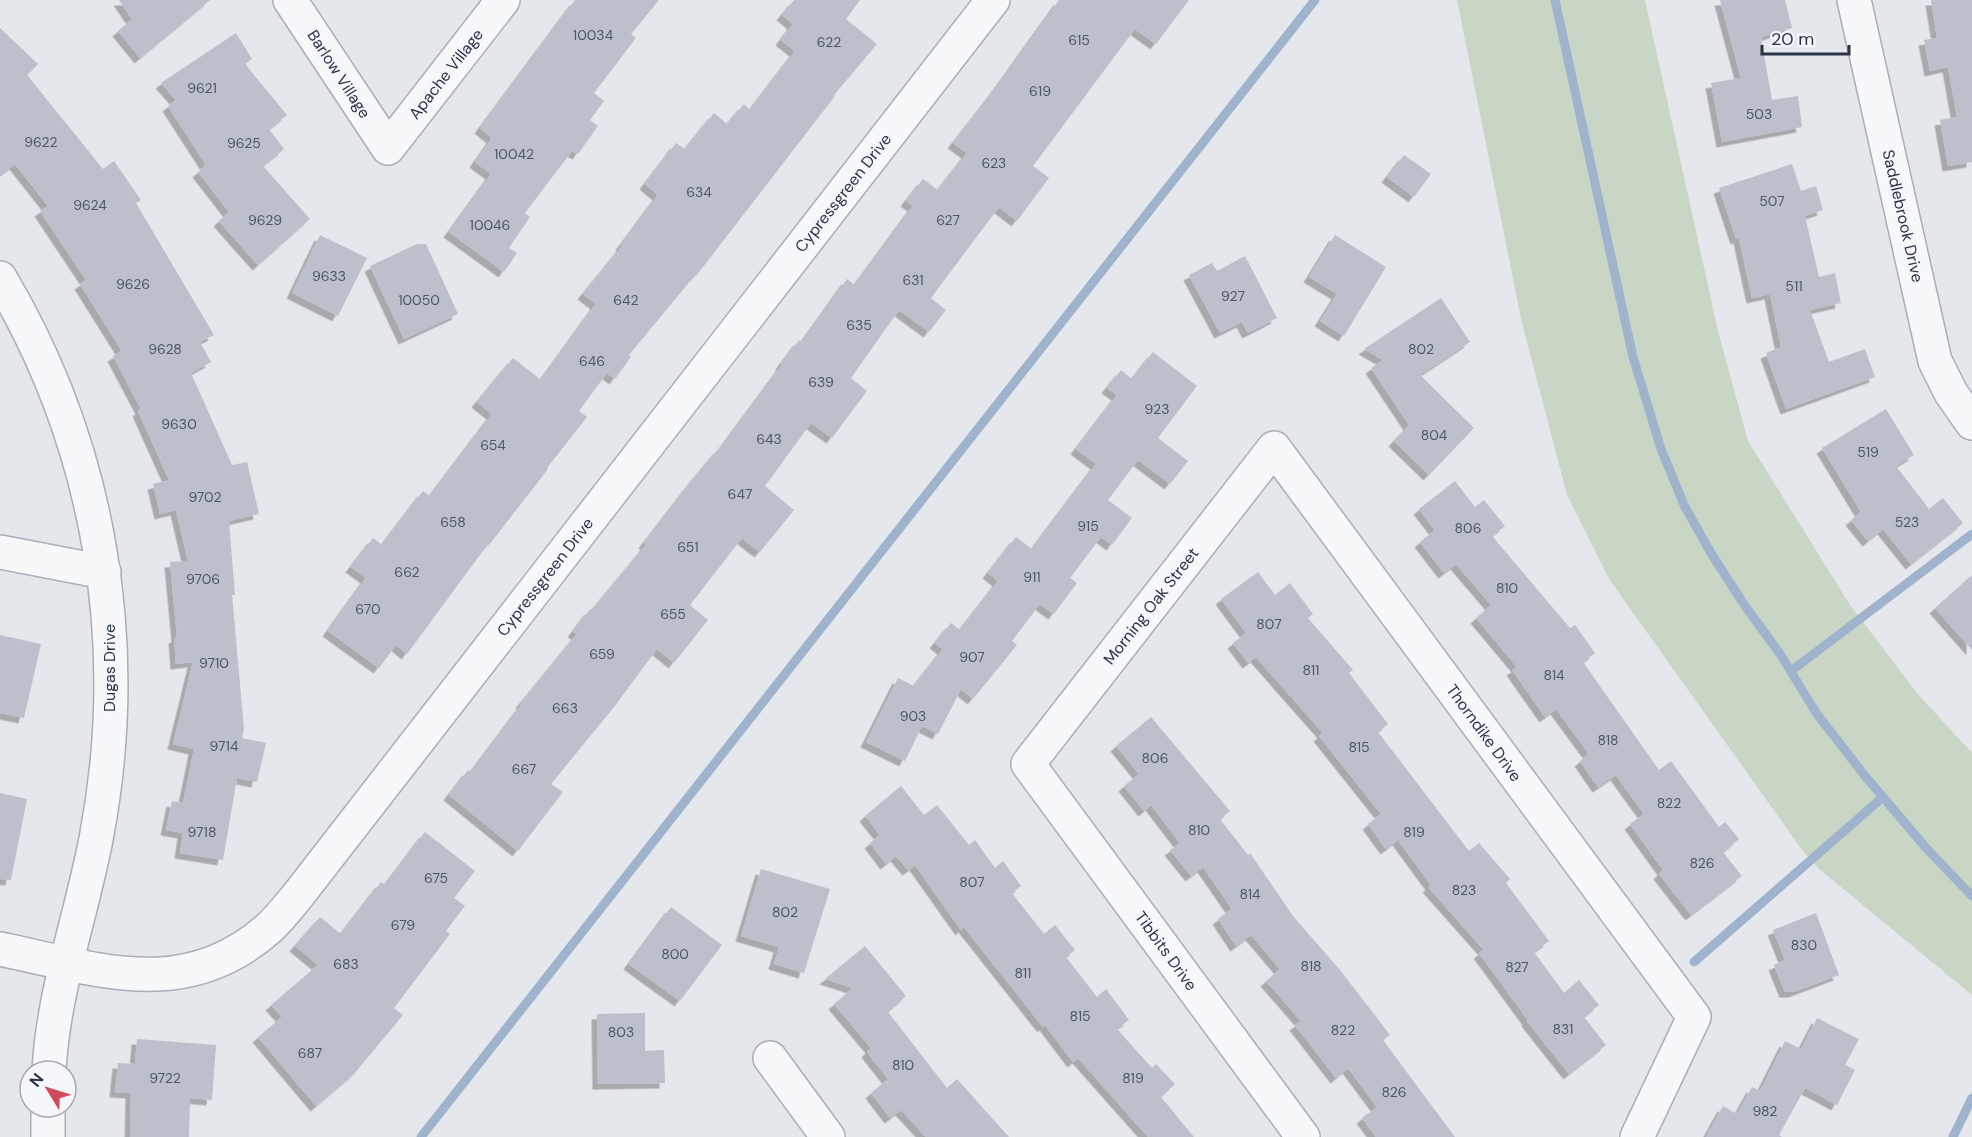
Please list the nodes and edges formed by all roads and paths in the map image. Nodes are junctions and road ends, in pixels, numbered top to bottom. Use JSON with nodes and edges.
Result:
{"nodes":[{"id":1,"x":290,"y":0,"type":"edge"},
{"id":2,"x":503,"y":0,"type":"edge"},
{"id":3,"x":993,"y":0,"type":"edge"},
{"id":4,"x":1854,"y":0,"type":"edge"},
{"id":5,"x":388,"y":148,"type":"joint"},
{"id":6,"x":0,"y":278,"type":"edge"},
{"id":7,"x":1972,"y":423,"type":"edge"},
{"id":8,"x":1274,"y":448,"type":"joint"},
{"id":9,"x":0,"y":552,"type":"edge"},
{"id":10,"x":104,"y":572,"type":"junction"},
{"id":11,"x":1028,"y":764,"type":"joint"},
{"id":12,"x":0,"y":949,"type":"edge"},
{"id":13,"x":66,"y":962,"type":"junction"},
{"id":14,"x":770,"y":1058,"type":"dead end"},
{"id":15,"x":50,"y":1059,"type":"edge"},
{"id":16,"x":48,"y":1119,"type":"edge"},
{"id":17,"x":48,"y":1137,"type":"edge"},
{"id":18,"x":828,"y":1137,"type":"edge"},
{"id":19,"x":1303,"y":1137,"type":"edge"},
{"id":20,"x":1637,"y":1137,"type":"edge"}],
"edges":[{"from":1,"to":5,"type":"street","name":"Barlow Village"},
{"from":2,"to":5,"type":"street","name":"Apache Village"},
{"from":3,"to":13,"type":"street","name":"Cypressgreen Drive"},
{"from":4,"to":7,"type":"street","name":"Saddlebrook Drive"},
{"from":6,"to":10,"type":"street","name":"Dugas Drive"},
{"from":8,"to":11,"type":"street","name":"Morning Oak Street"},
{"from":8,"to":20,"type":"street","name":"Thorndike Drive"},
{"from":9,"to":10,"type":"street"},
{"from":10,"to":13,"type":"street","name":"Dugas Drive"},
{"from":11,"to":19,"type":"street","name":"Tibbits Drive"},
{"from":12,"to":13,"type":"street","name":"Cypressgreen Drive"},
{"from":13,"to":15,"type":"street","name":"Dugas Drive"},
{"from":14,"to":18,"type":"street"},
{"from":16,"to":17,"type":"street"}]}
